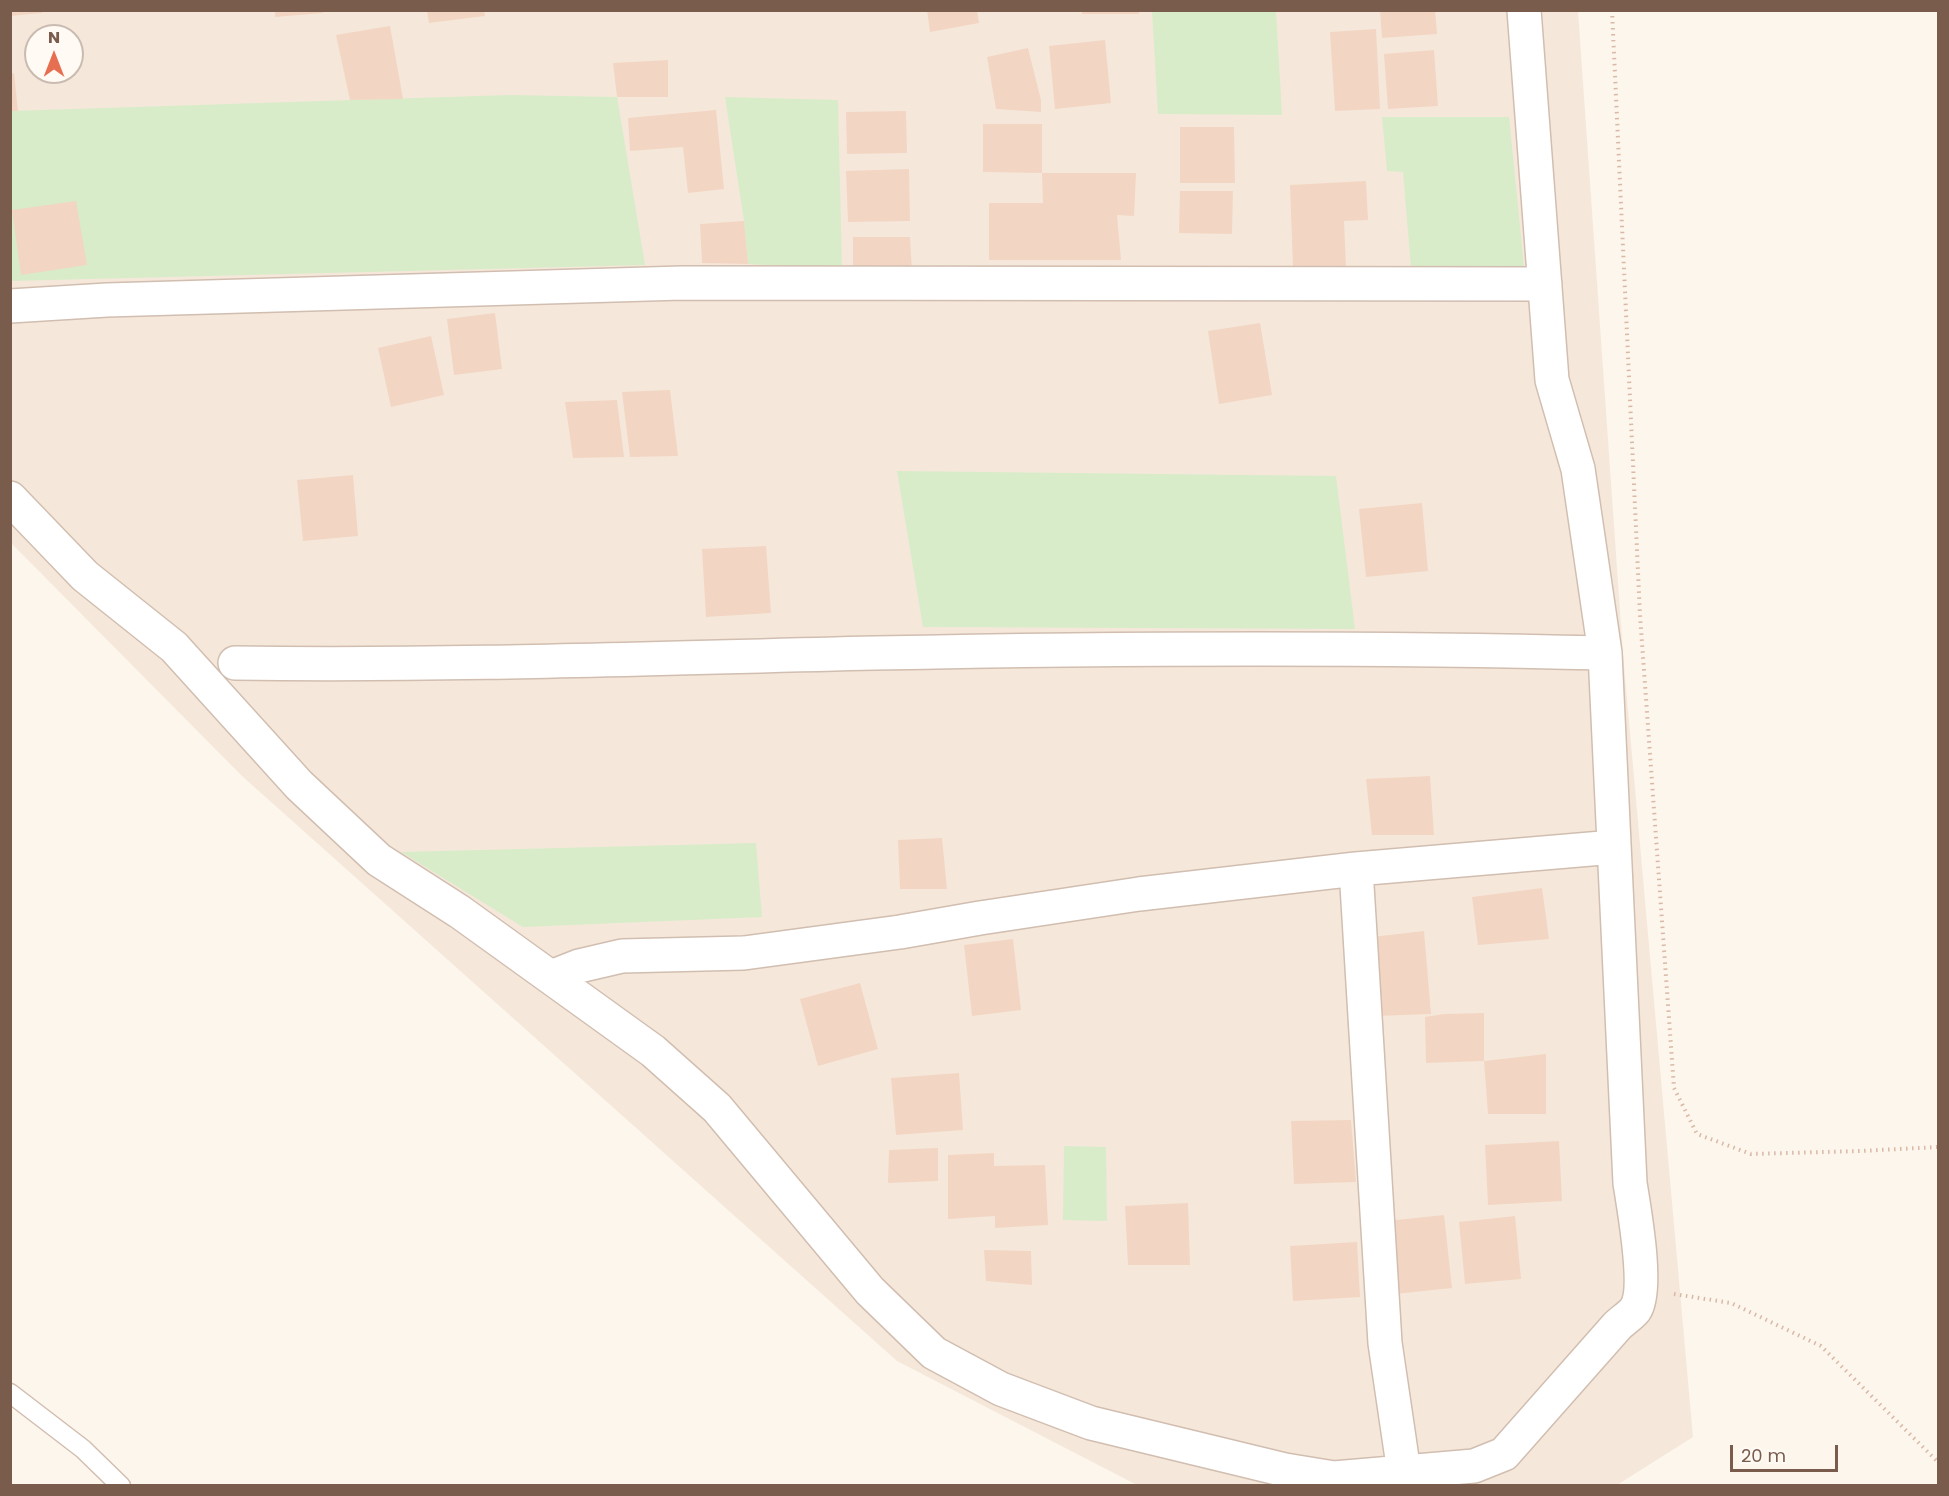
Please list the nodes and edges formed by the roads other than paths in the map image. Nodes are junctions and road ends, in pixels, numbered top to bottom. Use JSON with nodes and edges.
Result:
{"nodes":[{"id":1,"x":1524,"y":10,"type":"edge"},
{"id":2,"x":1545,"y":284,"type":"junction"},
{"id":3,"x":10,"y":306,"type":"edge"},
{"id":4,"x":10,"y":498,"type":"edge"},
{"id":5,"x":1605,"y":653,"type":"junction"},
{"id":6,"x":235,"y":663,"type":"dead end"},
{"id":7,"x":1614,"y":847,"type":"junction"},
{"id":8,"x":1356,"y":869,"type":"junction"},
{"id":9,"x":551,"y":977,"type":"junction"},
{"id":10,"x":10,"y":1393,"type":"edge"},
{"id":11,"x":1404,"y":1472,"type":"junction"},
{"id":12,"x":121,"y":1485,"type":"edge"}],
"edges":[{"from":1,"to":2,"type":"street"},
{"from":2,"to":3,"type":"street"},
{"from":2,"to":5,"type":"street"},
{"from":4,"to":9,"type":"street"},
{"from":5,"to":6,"type":"street"},
{"from":5,"to":7,"type":"street"},
{"from":7,"to":8,"type":"street"},
{"from":7,"to":11,"type":"street"},
{"from":8,"to":9,"type":"street"},
{"from":8,"to":11,"type":"street"},
{"from":9,"to":11,"type":"street"},
{"from":10,"to":12,"type":"lane"}]}
